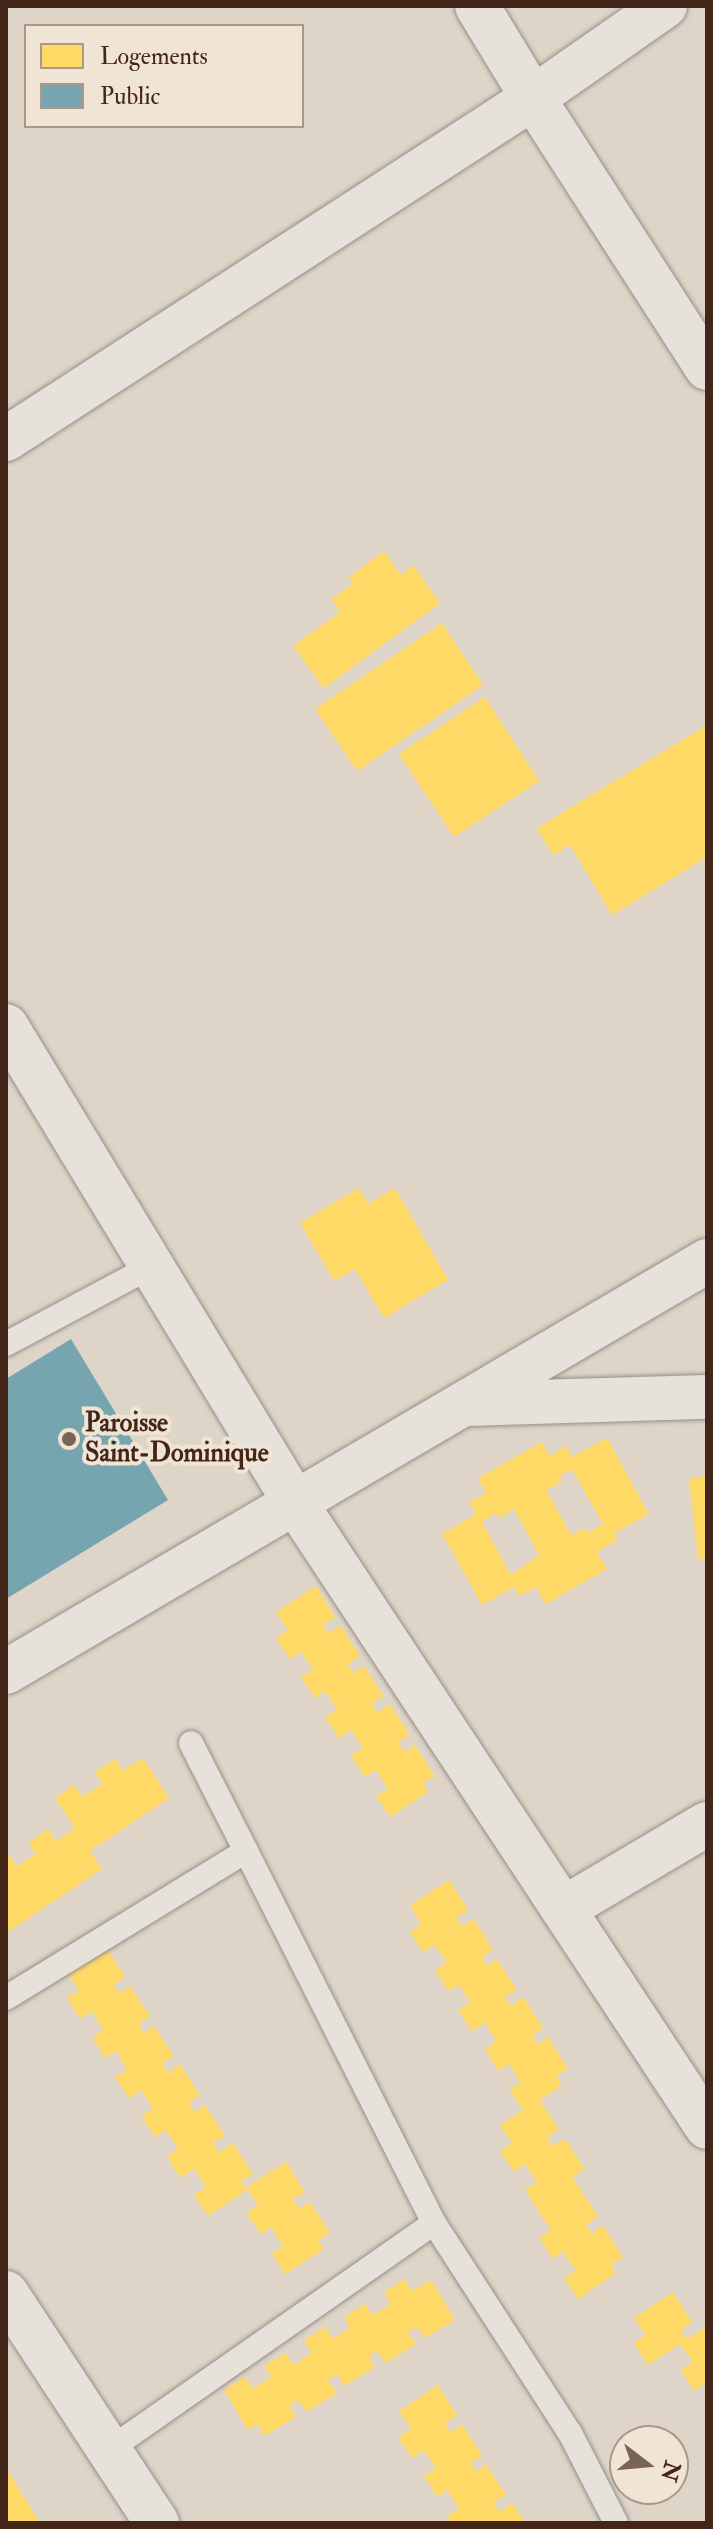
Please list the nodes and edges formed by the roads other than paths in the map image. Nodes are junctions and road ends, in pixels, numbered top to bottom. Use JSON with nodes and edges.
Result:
{"nodes":[{"id":1,"x":477,"y":6,"type":"edge"},
{"id":2,"x":665,"y":6,"type":"edge"},
{"id":3,"x":533,"y":98,"type":"junction"},
{"id":4,"x":707,"y":368,"type":"edge"},
{"id":5,"x":6,"y":439,"type":"edge"},
{"id":6,"x":6,"y":1026,"type":"edge"},
{"id":7,"x":707,"y":1261,"type":"edge"},
{"id":8,"x":152,"y":1266,"type":"junction"},
{"id":9,"x":6,"y":1344,"type":"edge"},
{"id":10,"x":707,"y":1397,"type":"edge"},
{"id":11,"x":464,"y":1404,"type":"junction"},
{"id":12,"x":296,"y":1504,"type":"junction"},
{"id":13,"x":6,"y":1672,"type":"edge"},
{"id":14,"x":191,"y":1743,"type":"dead end"},
{"id":15,"x":707,"y":1824,"type":"edge"},
{"id":16,"x":246,"y":1851,"type":"junction"},
{"id":17,"x":563,"y":1909,"type":"junction"},
{"id":18,"x":6,"y":1998,"type":"edge"},
{"id":19,"x":707,"y":2127,"type":"edge"},
{"id":20,"x":434,"y":2223,"type":"junction"},
{"id":21,"x":10,"y":2309,"type":"edge"},
{"id":22,"x":110,"y":2449,"type":"junction"},
{"id":23,"x":157,"y":2523,"type":"edge"},
{"id":24,"x":616,"y":2523,"type":"edge"}],
"edges":[{"from":1,"to":3,"type":"street"},
{"from":2,"to":3,"type":"street"},
{"from":3,"to":4,"type":"street"},
{"from":3,"to":5,"type":"street"},
{"from":6,"to":8,"type":"street"},
{"from":7,"to":11,"type":"street"},
{"from":8,"to":9,"type":"lane"},
{"from":8,"to":12,"type":"street"},
{"from":10,"to":11,"type":"street"},
{"from":11,"to":12,"type":"street"},
{"from":12,"to":13,"type":"street"},
{"from":12,"to":17,"type":"street"},
{"from":14,"to":16,"type":"lane"},
{"from":15,"to":17,"type":"street"},
{"from":16,"to":18,"type":"lane"},
{"from":16,"to":20,"type":"lane"},
{"from":17,"to":19,"type":"street"},
{"from":20,"to":22,"type":"lane"},
{"from":20,"to":24,"type":"lane"},
{"from":21,"to":22,"type":"street"},
{"from":22,"to":23,"type":"street"}]}
